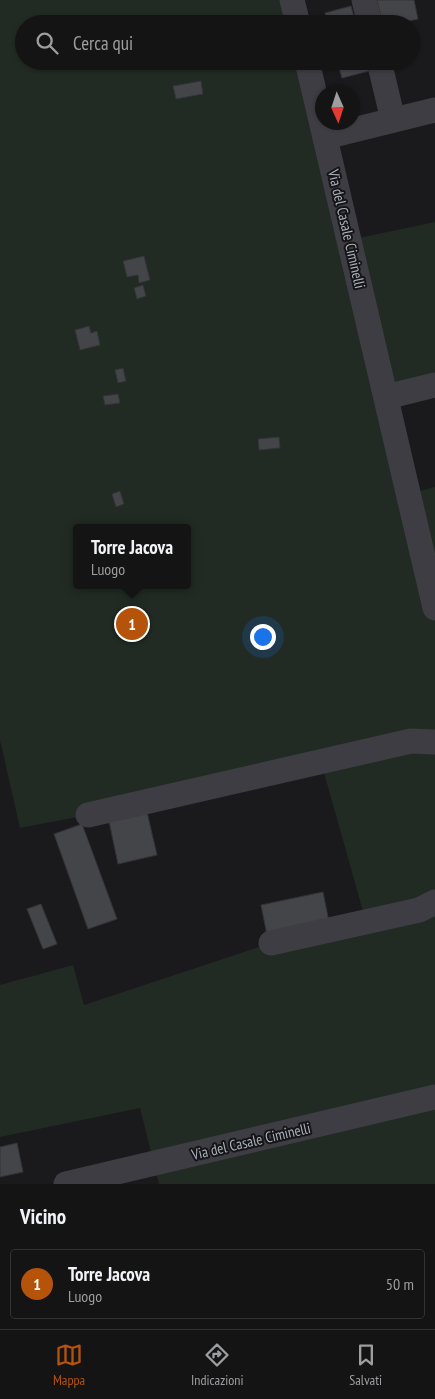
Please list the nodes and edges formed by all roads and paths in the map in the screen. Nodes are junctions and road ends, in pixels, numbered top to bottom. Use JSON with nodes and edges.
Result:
{"nodes":[{"id":1,"x":292,"y":0,"type":"edge"},
{"id":2,"x":364,"y":0,"type":"edge"},
{"id":3,"x":296,"y":15,"type":"edge"},
{"id":4,"x":368,"y":15,"type":"edge"},
{"id":5,"x":309,"y":70,"type":"edge"},
{"id":6,"x":381,"y":70,"type":"edge"},
{"id":7,"x":435,"y":110,"type":"edge"},
{"id":8,"x":393,"y":120,"type":"junction"},
{"id":9,"x":325,"y":137,"type":"junction"},
{"id":10,"x":435,"y":385,"type":"edge"},
{"id":11,"x":386,"y":397,"type":"junction"},
{"id":12,"x":435,"y":608,"type":"edge"},
{"id":13,"x":435,"y":742,"type":"edge"},
{"id":14,"x":88,"y":815,"type":"dead end"},
{"id":15,"x":435,"y":902,"type":"edge"},
{"id":16,"x":271,"y":943,"type":"dead end"},
{"id":17,"x":435,"y":1097,"type":"edge"},
{"id":18,"x":66,"y":1184,"type":"edge"}],
"edges":[{"from":1,"to":3,"type":"street"},
{"from":2,"to":4,"type":"street"},
{"from":5,"to":9,"type":"street","name":"Via del Casale Ciminelli"},
{"from":6,"to":8,"type":"street"},
{"from":7,"to":8,"type":"street"},
{"from":8,"to":9,"type":"street"},
{"from":9,"to":11,"type":"street","name":"Via del Casale Ciminelli"},
{"from":10,"to":11,"type":"street"},
{"from":11,"to":12,"type":"street","name":"Via del Casale Ciminelli"},
{"from":13,"to":14,"type":"street"},
{"from":15,"to":16,"type":"street"},
{"from":17,"to":18,"type":"street","name":"Via del Casale Ciminelli"}]}
